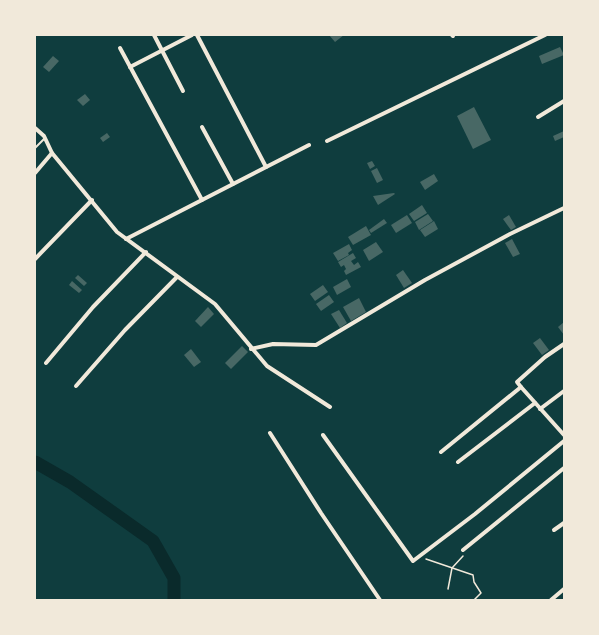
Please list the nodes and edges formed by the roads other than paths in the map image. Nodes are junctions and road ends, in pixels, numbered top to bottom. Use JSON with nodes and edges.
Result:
{"nodes":[{"id":1,"x":154,"y":35,"type":"edge"},
{"id":2,"x":192,"y":35,"type":"edge"},
{"id":3,"x":197,"y":35,"type":"edge"},
{"id":4,"x":544,"y":35,"type":"edge"},
{"id":5,"x":120,"y":48,"type":"dead end"},
{"id":6,"x":162,"y":51,"type":"junction"},
{"id":7,"x":130,"y":67,"type":"junction"},
{"id":8,"x":183,"y":91,"type":"dead end"},
{"id":9,"x":564,"y":101,"type":"edge"},
{"id":10,"x":538,"y":117,"type":"dead end"},
{"id":11,"x":202,"y":127,"type":"dead end"},
{"id":12,"x":35,"y":128,"type":"edge"},
{"id":13,"x":45,"y":138,"type":"junction"},
{"id":14,"x":327,"y":141,"type":"dead end"},
{"id":15,"x":308,"y":145,"type":"dead end"},
{"id":16,"x":35,"y":148,"type":"edge"},
{"id":17,"x":52,"y":153,"type":"junction"},
{"id":18,"x":266,"y":167,"type":"junction"},
{"id":19,"x":35,"y":173,"type":"edge"},
{"id":20,"x":233,"y":184,"type":"junction"},
{"id":21,"x":92,"y":200,"type":"junction"},
{"id":22,"x":202,"y":200,"type":"junction"},
{"id":23,"x":564,"y":208,"type":"edge"},
{"id":24,"x":126,"y":239,"type":"junction"},
{"id":25,"x":146,"y":252,"type":"junction"},
{"id":26,"x":35,"y":259,"type":"edge"},
{"id":27,"x":177,"y":277,"type":"junction"},
{"id":28,"x":564,"y":344,"type":"edge"},
{"id":29,"x":251,"y":349,"type":"junction"},
{"id":30,"x":46,"y":363,"type":"dead end"},
{"id":31,"x":76,"y":386,"type":"dead end"},
{"id":32,"x":521,"y":387,"type":"junction"},
{"id":33,"x":564,"y":391,"type":"edge"},
{"id":34,"x":535,"y":403,"type":"junction"},
{"id":35,"x":330,"y":407,"type":"dead end"},
{"id":36,"x":540,"y":408,"type":"junction"},
{"id":37,"x":270,"y":433,"type":"dead end"},
{"id":38,"x":323,"y":435,"type":"dead end"},
{"id":39,"x":564,"y":435,"type":"edge"},
{"id":40,"x":564,"y":441,"type":"edge"},
{"id":41,"x":441,"y":452,"type":"dead end"},
{"id":42,"x":458,"y":462,"type":"dead end"},
{"id":43,"x":564,"y":468,"type":"edge"},
{"id":44,"x":564,"y":523,"type":"edge"},
{"id":45,"x":554,"y":530,"type":"dead end"},
{"id":46,"x":465,"y":548,"type":"road end"},
{"id":47,"x":564,"y":590,"type":"edge"},
{"id":48,"x":380,"y":600,"type":"edge"},
{"id":49,"x":551,"y":600,"type":"edge"}],
"edges":[{"from":1,"to":6,"type":"street"},
{"from":2,"to":6,"type":"street"},
{"from":3,"to":18,"type":"street"},
{"from":4,"to":14,"type":"street"},
{"from":5,"to":7,"type":"street"},
{"from":6,"to":7,"type":"street"},
{"from":6,"to":8,"type":"street"},
{"from":7,"to":22,"type":"street"},
{"from":9,"to":10,"type":"street"},
{"from":11,"to":20,"type":"street"},
{"from":12,"to":13,"type":"street"},
{"from":13,"to":16,"type":"lane"},
{"from":13,"to":17,"type":"street"},
{"from":15,"to":18,"type":"street"},
{"from":17,"to":19,"type":"street"},
{"from":17,"to":21,"type":"street"},
{"from":18,"to":20,"type":"street"},
{"from":20,"to":22,"type":"street"},
{"from":21,"to":24,"type":"street"},
{"from":21,"to":26,"type":"street"},
{"from":22,"to":24,"type":"street"},
{"from":23,"to":29,"type":"street"},
{"from":24,"to":25,"type":"street"},
{"from":25,"to":27,"type":"street"},
{"from":25,"to":30,"type":"street"},
{"from":27,"to":29,"type":"street"},
{"from":27,"to":31,"type":"street"},
{"from":28,"to":32,"type":"street"},
{"from":29,"to":35,"type":"street"},
{"from":32,"to":34,"type":"street"},
{"from":32,"to":41,"type":"street"},
{"from":33,"to":36,"type":"street"},
{"from":34,"to":36,"type":"street"},
{"from":34,"to":42,"type":"street"},
{"from":36,"to":39,"type":"street"},
{"from":37,"to":48,"type":"street"},
{"from":38,"to":40,"type":"street"},
{"from":43,"to":46,"type":"street"},
{"from":44,"to":45,"type":"street"},
{"from":47,"to":49,"type":"street"}]}
